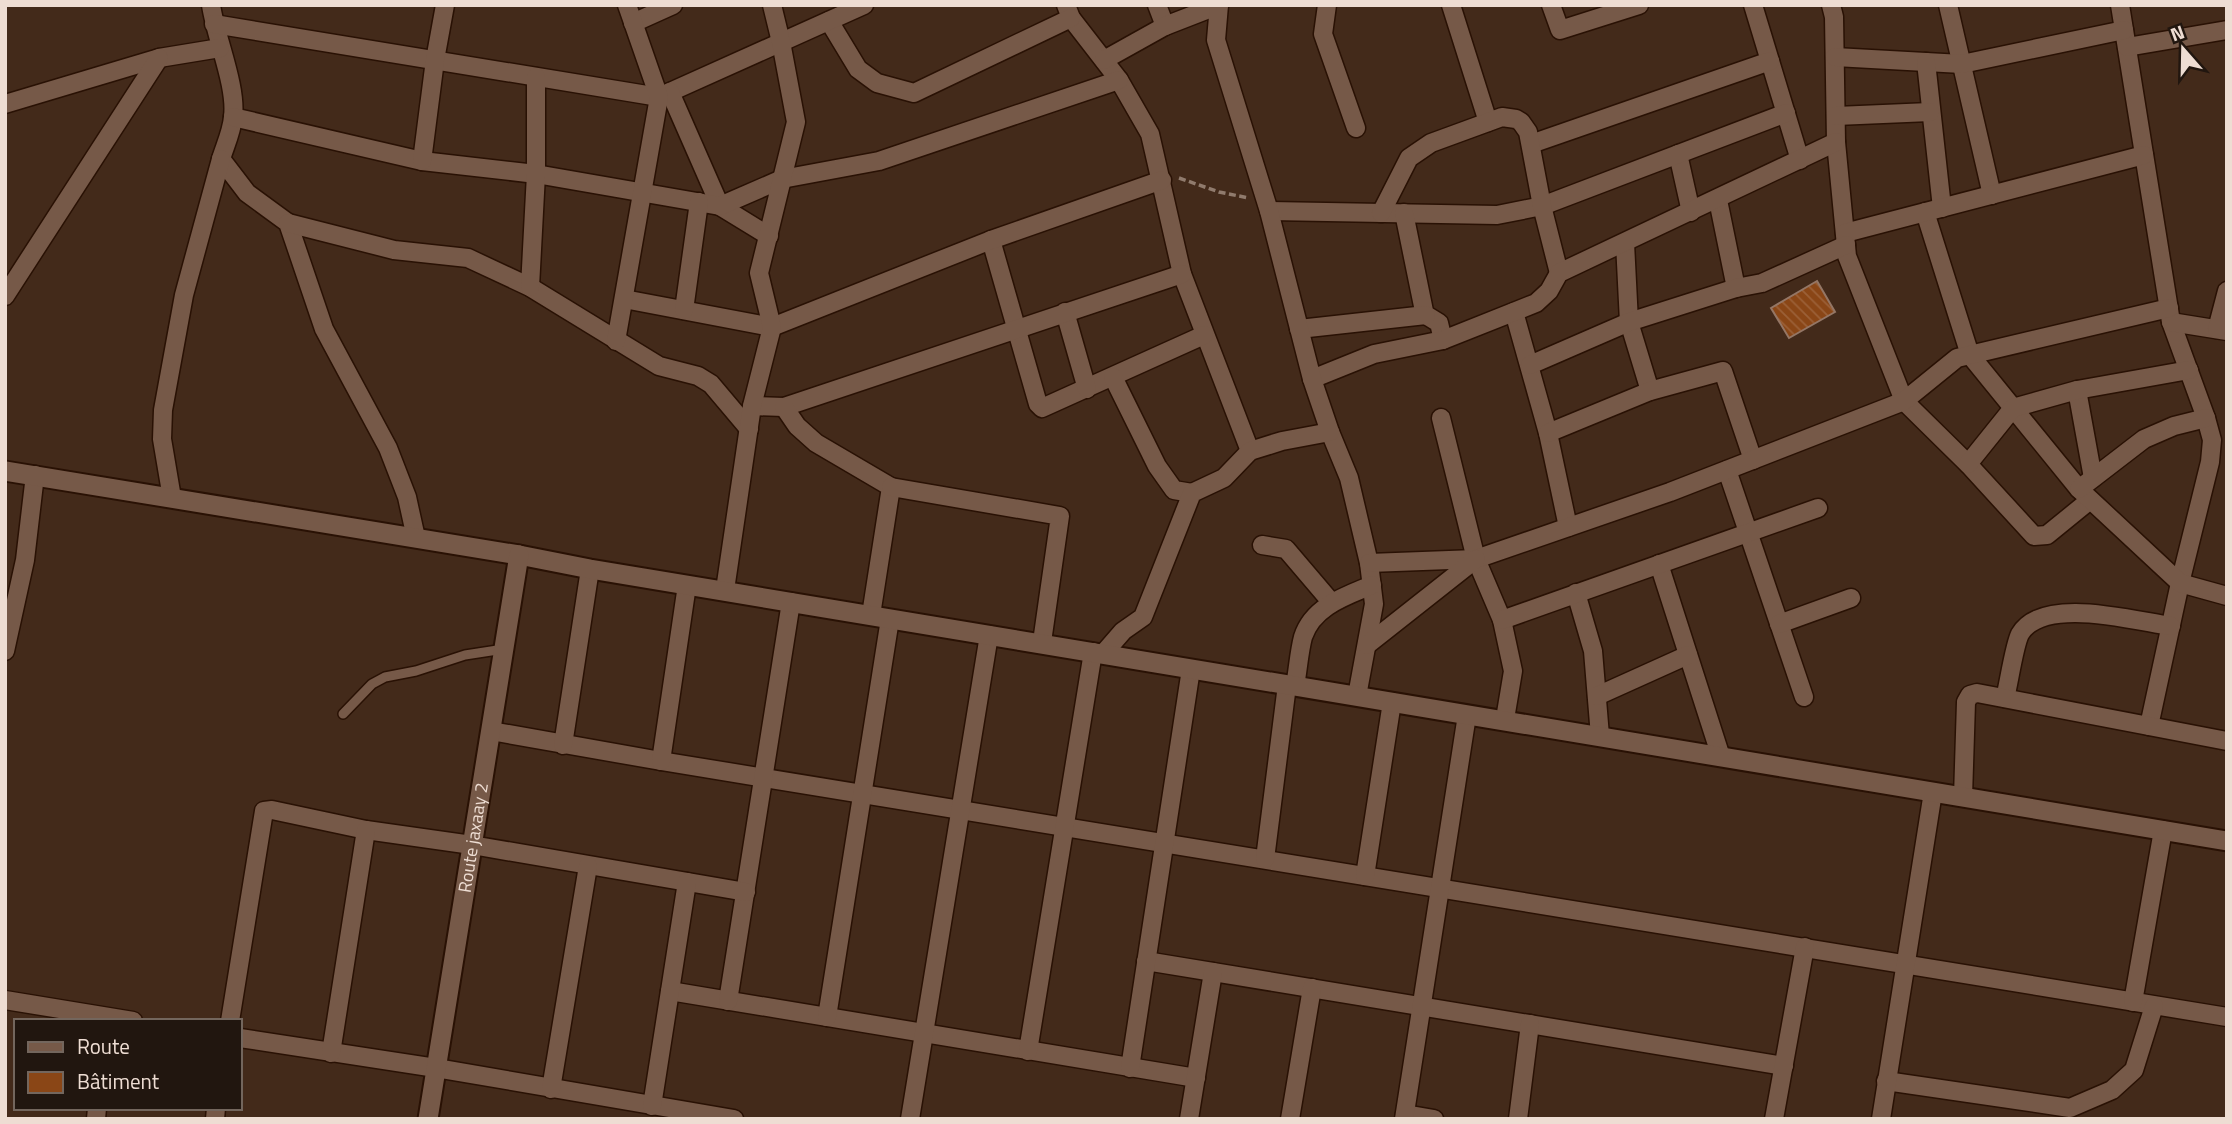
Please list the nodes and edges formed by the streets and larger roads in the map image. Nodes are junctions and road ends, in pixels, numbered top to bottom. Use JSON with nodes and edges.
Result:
{"nodes":[{"id":1,"x":211,"y":5,"type":"edge"},
{"id":2,"x":446,"y":5,"type":"edge"},
{"id":3,"x":626,"y":5,"type":"edge"},
{"id":4,"x":673,"y":5,"type":"edge"},
{"id":5,"x":772,"y":5,"type":"edge"},
{"id":6,"x":864,"y":5,"type":"edge"},
{"id":7,"x":1157,"y":5,"type":"edge"},
{"id":8,"x":1219,"y":5,"type":"edge"},
{"id":9,"x":1327,"y":5,"type":"edge"},
{"id":10,"x":1451,"y":5,"type":"edge"},
{"id":11,"x":1552,"y":5,"type":"edge"},
{"id":12,"x":1639,"y":5,"type":"edge"},
{"id":13,"x":1753,"y":5,"type":"edge"},
{"id":14,"x":1831,"y":5,"type":"edge"},
{"id":15,"x":1948,"y":5,"type":"edge"},
{"id":16,"x":2120,"y":5,"type":"edge"},
{"id":17,"x":1068,"y":12,"type":"edge"},
{"id":18,"x":829,"y":21,"type":"junction"},
{"id":19,"x":633,"y":23,"type":"junction"},
{"id":20,"x":214,"y":24,"type":"junction"},
{"id":21,"x":1165,"y":26,"type":"junction"},
{"id":22,"x":2227,"y":30,"type":"edge"},
{"id":23,"x":2126,"y":38,"type":"junction"},
{"id":24,"x":781,"y":42,"type":"junction"},
{"id":25,"x":220,"y":48,"type":"junction"},
{"id":26,"x":1835,"y":57,"type":"junction"},
{"id":27,"x":159,"y":58,"type":"junction"},
{"id":28,"x":435,"y":60,"type":"junction"},
{"id":29,"x":1104,"y":60,"type":"junction"},
{"id":30,"x":1770,"y":61,"type":"junction"},
{"id":31,"x":1926,"y":62,"type":"junction"},
{"id":32,"x":1962,"y":64,"type":"junction"},
{"id":33,"x":536,"y":77,"type":"junction"},
{"id":34,"x":1119,"y":80,"type":"junction"},
{"id":35,"x":665,"y":94,"type":"junction"},
{"id":36,"x":5,"y":104,"type":"edge"},
{"id":37,"x":1930,"y":112,"type":"junction"},
{"id":38,"x":1786,"y":113,"type":"junction"},
{"id":39,"x":1836,"y":116,"type":"junction"},
{"id":40,"x":233,"y":117,"type":"junction"},
{"id":41,"x":1488,"y":122,"type":"junction"},
{"id":42,"x":1356,"y":128,"type":"dead end"},
{"id":43,"x":1836,"y":142,"type":"junction"},
{"id":44,"x":1531,"y":144,"type":"junction"},
{"id":45,"x":1678,"y":154,"type":"junction"},
{"id":46,"x":2144,"y":155,"type":"junction"},
{"id":47,"x":221,"y":159,"type":"junction"},
{"id":48,"x":1800,"y":160,"type":"junction"},
{"id":49,"x":422,"y":161,"type":"junction"},
{"id":50,"x":536,"y":174,"type":"junction"},
{"id":51,"x":1161,"y":176,"type":"junction"},
{"id":52,"x":782,"y":178,"type":"junction"},
{"id":53,"x":642,"y":191,"type":"junction"},
{"id":54,"x":1992,"y":195,"type":"junction"},
{"id":55,"x":1717,"y":200,"type":"junction"},
{"id":56,"x":699,"y":202,"type":"junction"},
{"id":57,"x":1267,"y":204,"type":"junction"},
{"id":58,"x":720,"y":206,"type":"junction"},
{"id":59,"x":1542,"y":206,"type":"junction"},
{"id":60,"x":1933,"y":210,"type":"junction"},
{"id":61,"x":1691,"y":212,"type":"junction"},
{"id":62,"x":1381,"y":213,"type":"junction"},
{"id":63,"x":1404,"y":213,"type":"junction"},
{"id":64,"x":288,"y":223,"type":"junction"},
{"id":65,"x":769,"y":236,"type":"junction"},
{"id":66,"x":1845,"y":239,"type":"junction"},
{"id":67,"x":991,"y":240,"type":"junction"},
{"id":68,"x":1625,"y":243,"type":"junction"},
{"id":69,"x":1559,"y":273,"type":"junction"},
{"id":70,"x":1182,"y":274,"type":"junction"},
{"id":71,"x":530,"y":287,"type":"junction"},
{"id":72,"x":1736,"y":288,"type":"junction"},
{"id":73,"x":2227,"y":291,"type":"edge"},
{"id":74,"x":5,"y":296,"type":"edge"},
{"id":75,"x":624,"y":299,"type":"junction"},
{"id":76,"x":684,"y":310,"type":"junction"},
{"id":77,"x":1065,"y":312,"type":"junction"},
{"id":78,"x":1514,"y":312,"type":"junction"},
{"id":79,"x":1426,"y":315,"type":"junction"},
{"id":80,"x":2170,"y":315,"type":"junction"},
{"id":81,"x":1629,"y":322,"type":"junction"},
{"id":82,"x":772,"y":327,"type":"junction"},
{"id":83,"x":1016,"y":328,"type":"junction"},
{"id":84,"x":1300,"y":329,"type":"junction"},
{"id":85,"x":2222,"y":330,"type":"edge"},
{"id":86,"x":1204,"y":335,"type":"junction"},
{"id":87,"x":616,"y":341,"type":"junction"},
{"id":88,"x":1443,"y":341,"type":"junction"},
{"id":89,"x":1970,"y":355,"type":"junction"},
{"id":90,"x":1530,"y":365,"type":"junction"},
{"id":91,"x":2189,"y":370,"type":"junction"},
{"id":92,"x":1113,"y":377,"type":"junction"},
{"id":93,"x":1312,"y":379,"type":"junction"},
{"id":94,"x":1087,"y":389,"type":"junction"},
{"id":95,"x":2077,"y":390,"type":"junction"},
{"id":96,"x":1650,"y":391,"type":"junction"},
{"id":97,"x":1904,"y":401,"type":"junction"},
{"id":98,"x":752,"y":406,"type":"junction"},
{"id":99,"x":784,"y":407,"type":"junction"},
{"id":100,"x":2013,"y":408,"type":"junction"},
{"id":101,"x":1441,"y":418,"type":"dead end"},
{"id":102,"x":2206,"y":418,"type":"junction"},
{"id":103,"x":749,"y":429,"type":"junction"},
{"id":104,"x":1330,"y":432,"type":"junction"},
{"id":105,"x":1548,"y":433,"type":"junction"},
{"id":106,"x":1250,"y":451,"type":"junction"},
{"id":107,"x":1753,"y":460,"type":"junction"},
{"id":108,"x":1968,"y":464,"type":"junction"},
{"id":109,"x":1727,"y":470,"type":"junction"},
{"id":110,"x":5,"y":471,"type":"edge"},
{"id":111,"x":35,"y":475,"type":"junction"},
{"id":112,"x":891,"y":487,"type":"junction"},
{"id":113,"x":2087,"y":489,"type":"junction"},
{"id":114,"x":1192,"y":493,"type":"junction"},
{"id":115,"x":173,"y":498,"type":"junction"},
{"id":116,"x":1818,"y":508,"type":"dead end"},
{"id":117,"x":1568,"y":527,"type":"junction"},
{"id":118,"x":1748,"y":533,"type":"junction"},
{"id":119,"x":416,"y":538,"type":"junction"},
{"id":120,"x":1262,"y":545,"type":"dead end"},
{"id":121,"x":519,"y":555,"type":"junction"},
{"id":122,"x":1476,"y":559,"type":"junction"},
{"id":123,"x":1369,"y":563,"type":"junction"},
{"id":124,"x":1659,"y":564,"type":"junction"},
{"id":125,"x":590,"y":569,"type":"junction"},
{"id":126,"x":2180,"y":583,"type":"junction"},
{"id":127,"x":687,"y":585,"type":"junction"},
{"id":128,"x":1372,"y":585,"type":"junction"},
{"id":129,"x":725,"y":590,"type":"junction"},
{"id":130,"x":1576,"y":593,"type":"junction"},
{"id":131,"x":2227,"y":596,"type":"edge"},
{"id":132,"x":1851,"y":598,"type":"dead end"},
{"id":133,"x":791,"y":602,"type":"junction"},
{"id":134,"x":1332,"y":603,"type":"junction"},
{"id":135,"x":881,"y":617,"type":"junction"},
{"id":136,"x":1502,"y":620,"type":"junction"},
{"id":137,"x":1779,"y":624,"type":"junction"},
{"id":138,"x":2171,"y":626,"type":"junction"},
{"id":139,"x":989,"y":635,"type":"junction"},
{"id":140,"x":1042,"y":642,"type":"junction"},
{"id":141,"x":1367,"y":645,"type":"junction"},
{"id":142,"x":5,"y":651,"type":"edge"},
{"id":143,"x":1098,"y":653,"type":"junction"},
{"id":144,"x":1688,"y":655,"type":"junction"},
{"id":145,"x":1191,"y":669,"type":"junction"},
{"id":146,"x":1291,"y":685,"type":"junction"},
{"id":147,"x":1357,"y":696,"type":"junction"},
{"id":148,"x":1597,"y":696,"type":"junction"},
{"id":149,"x":1804,"y":698,"type":"dead end"},
{"id":150,"x":2005,"y":698,"type":"junction"},
{"id":151,"x":1392,"y":702,"type":"junction"},
{"id":152,"x":1467,"y":715,"type":"junction"},
{"id":153,"x":1505,"y":719,"type":"junction"},
{"id":154,"x":2149,"y":726,"type":"junction"},
{"id":155,"x":491,"y":731,"type":"junction"},
{"id":156,"x":1600,"y":736,"type":"junction"},
{"id":157,"x":2227,"y":741,"type":"edge"},
{"id":158,"x":563,"y":745,"type":"junction"},
{"id":159,"x":1721,"y":757,"type":"junction"},
{"id":160,"x":661,"y":761,"type":"junction"},
{"id":161,"x":765,"y":778,"type":"junction"},
{"id":162,"x":1933,"y":792,"type":"junction"},
{"id":163,"x":863,"y":794,"type":"junction"},
{"id":164,"x":1963,"y":797,"type":"junction"},
{"id":165,"x":961,"y":810,"type":"junction"},
{"id":166,"x":1064,"y":827,"type":"junction"},
{"id":167,"x":366,"y":830,"type":"junction"},
{"id":168,"x":2163,"y":830,"type":"junction"},
{"id":169,"x":2227,"y":841,"type":"edge"},
{"id":170,"x":1164,"y":843,"type":"junction"},
{"id":171,"x":472,"y":845,"type":"junction"},
{"id":172,"x":1265,"y":859,"type":"junction"},
{"id":173,"x":588,"y":866,"type":"junction"},
{"id":174,"x":1365,"y":876,"type":"junction"},
{"id":175,"x":687,"y":883,"type":"junction"},
{"id":176,"x":1440,"y":888,"type":"junction"},
{"id":177,"x":746,"y":892,"type":"junction"},
{"id":178,"x":1805,"y":947,"type":"junction"},
{"id":179,"x":1146,"y":961,"type":"junction"},
{"id":180,"x":1905,"y":964,"type":"junction"},
{"id":181,"x":1213,"y":972,"type":"junction"},
{"id":182,"x":1312,"y":988,"type":"junction"},
{"id":183,"x":670,"y":991,"type":"junction"},
{"id":184,"x":5,"y":1000,"type":"edge"},
{"id":185,"x":728,"y":1000,"type":"junction"},
{"id":186,"x":2133,"y":1002,"type":"junction"},
{"id":187,"x":2154,"y":1006,"type":"junction"},
{"id":188,"x":1422,"y":1007,"type":"junction"},
{"id":189,"x":827,"y":1017,"type":"junction"},
{"id":190,"x":2227,"y":1017,"type":"edge"},
{"id":191,"x":111,"y":1019,"type":"edge"},
{"id":192,"x":230,"y":1019,"type":"edge"},
{"id":193,"x":1530,"y":1024,"type":"junction"},
{"id":194,"x":925,"y":1032,"type":"junction"},
{"id":195,"x":242,"y":1038,"type":"edge"},
{"id":196,"x":1028,"y":1051,"type":"junction"},
{"id":197,"x":331,"y":1053,"type":"junction"},
{"id":198,"x":1784,"y":1066,"type":"junction"},
{"id":199,"x":436,"y":1068,"type":"junction"},
{"id":200,"x":1130,"y":1068,"type":"junction"},
{"id":201,"x":1196,"y":1078,"type":"junction"},
{"id":202,"x":1886,"y":1081,"type":"junction"},
{"id":203,"x":551,"y":1089,"type":"junction"},
{"id":204,"x":652,"y":1105,"type":"junction"},
{"id":205,"x":700,"y":1116,"type":"edge"},
{"id":206,"x":1405,"y":1116,"type":"edge"},
{"id":207,"x":428,"y":1119,"type":"edge"},
{"id":208,"x":734,"y":1119,"type":"edge"},
{"id":209,"x":910,"y":1119,"type":"edge"},
{"id":210,"x":1189,"y":1119,"type":"edge"},
{"id":211,"x":1290,"y":1119,"type":"edge"},
{"id":212,"x":1434,"y":1119,"type":"edge"},
{"id":213,"x":1518,"y":1119,"type":"edge"},
{"id":214,"x":1774,"y":1119,"type":"edge"},
{"id":215,"x":1881,"y":1119,"type":"edge"}],
"edges":[{"from":1,"to":20,"type":"street"},
{"from":2,"to":28,"type":"street"},
{"from":3,"to":19,"type":"street"},
{"from":4,"to":19,"type":"street"},
{"from":5,"to":24,"type":"street"},
{"from":6,"to":18,"type":"street"},
{"from":7,"to":21,"type":"street"},
{"from":8,"to":21,"type":"street"},
{"from":8,"to":57,"type":"street"},
{"from":9,"to":42,"type":"street"},
{"from":10,"to":41,"type":"street"},
{"from":11,"to":12,"type":"street"},
{"from":13,"to":30,"type":"street"},
{"from":14,"to":26,"type":"street"},
{"from":15,"to":32,"type":"street"},
{"from":16,"to":23,"type":"street"},
{"from":17,"to":18,"type":"street"},
{"from":17,"to":29,"type":"street"},
{"from":18,"to":24,"type":"street"},
{"from":19,"to":35,"type":"street"},
{"from":20,"to":25,"type":"street"},
{"from":20,"to":28,"type":"street"},
{"from":21,"to":29,"type":"street"},
{"from":22,"to":23,"type":"street"},
{"from":23,"to":32,"type":"street"},
{"from":23,"to":46,"type":"street"},
{"from":24,"to":35,"type":"street"},
{"from":24,"to":52,"type":"street"},
{"from":25,"to":27,"type":"street"},
{"from":25,"to":40,"type":"street"},
{"from":26,"to":31,"type":"street"},
{"from":26,"to":39,"type":"street"},
{"from":27,"to":36,"type":"street"},
{"from":27,"to":74,"type":"street"},
{"from":28,"to":33,"type":"street"},
{"from":28,"to":49,"type":"street"},
{"from":29,"to":34,"type":"street"},
{"from":30,"to":38,"type":"street"},
{"from":30,"to":44,"type":"street"},
{"from":31,"to":32,"type":"street"},
{"from":31,"to":37,"type":"street"},
{"from":32,"to":54,"type":"street"},
{"from":33,"to":35,"type":"street"},
{"from":33,"to":50,"type":"street"},
{"from":34,"to":51,"type":"street"},
{"from":34,"to":52,"type":"street"},
{"from":35,"to":53,"type":"street"},
{"from":35,"to":58,"type":"street"},
{"from":37,"to":39,"type":"street"},
{"from":37,"to":60,"type":"street"},
{"from":38,"to":45,"type":"street"},
{"from":38,"to":48,"type":"street"},
{"from":39,"to":43,"type":"street"},
{"from":40,"to":47,"type":"street"},
{"from":40,"to":49,"type":"street"},
{"from":41,"to":44,"type":"street"},
{"from":41,"to":62,"type":"street"},
{"from":43,"to":48,"type":"street"},
{"from":43,"to":66,"type":"street"},
{"from":44,"to":59,"type":"street"},
{"from":45,"to":59,"type":"street"},
{"from":45,"to":61,"type":"street"},
{"from":46,"to":54,"type":"street"},
{"from":46,"to":80,"type":"street"},
{"from":47,"to":64,"type":"street"},
{"from":47,"to":115,"type":"street"},
{"from":48,"to":55,"type":"street"},
{"from":49,"to":50,"type":"street"},
{"from":50,"to":53,"type":"street"},
{"from":50,"to":71,"type":"street"},
{"from":51,"to":67,"type":"street"},
{"from":51,"to":70,"type":"street"},
{"from":52,"to":58,"type":"street"},
{"from":52,"to":65,"type":"street"},
{"from":53,"to":56,"type":"street"},
{"from":53,"to":75,"type":"street"},
{"from":54,"to":60,"type":"street"},
{"from":55,"to":61,"type":"street"},
{"from":55,"to":72,"type":"street"},
{"from":56,"to":58,"type":"street"},
{"from":56,"to":76,"type":"street"},
{"from":57,"to":62,"type":"street"},
{"from":57,"to":84,"type":"street"},
{"from":58,"to":65,"type":"street"},
{"from":59,"to":63,"type":"street"},
{"from":59,"to":69,"type":"street"},
{"from":60,"to":66,"type":"street"},
{"from":60,"to":89,"type":"street"},
{"from":61,"to":68,"type":"street"},
{"from":62,"to":63,"type":"street"},
{"from":63,"to":79,"type":"street"},
{"from":64,"to":71,"type":"street"},
{"from":64,"to":119,"type":"street"},
{"from":65,"to":82,"type":"street"},
{"from":66,"to":72,"type":"street"},
{"from":66,"to":97,"type":"street"},
{"from":67,"to":82,"type":"street"},
{"from":67,"to":83,"type":"street"},
{"from":68,"to":69,"type":"street"},
{"from":68,"to":81,"type":"street"},
{"from":69,"to":78,"type":"street"},
{"from":70,"to":77,"type":"street"},
{"from":70,"to":86,"type":"street"},
{"from":71,"to":87,"type":"street"},
{"from":72,"to":81,"type":"street"},
{"from":73,"to":85,"type":"street"},
{"from":75,"to":76,"type":"street"},
{"from":75,"to":87,"type":"street"},
{"from":76,"to":82,"type":"street"},
{"from":77,"to":83,"type":"street"},
{"from":77,"to":94,"type":"street"},
{"from":78,"to":88,"type":"street"},
{"from":78,"to":90,"type":"street"},
{"from":79,"to":84,"type":"street"},
{"from":79,"to":88,"type":"street"},
{"from":80,"to":85,"type":"street"},
{"from":80,"to":89,"type":"street"},
{"from":80,"to":91,"type":"street"},
{"from":81,"to":90,"type":"street"},
{"from":81,"to":96,"type":"street"},
{"from":82,"to":98,"type":"street"},
{"from":83,"to":94,"type":"street"},
{"from":83,"to":99,"type":"street"},
{"from":84,"to":93,"type":"street"},
{"from":86,"to":92,"type":"street"},
{"from":86,"to":106,"type":"street"},
{"from":87,"to":103,"type":"street"},
{"from":88,"to":93,"type":"street"},
{"from":89,"to":97,"type":"street"},
{"from":89,"to":100,"type":"street"},
{"from":90,"to":105,"type":"street"},
{"from":91,"to":95,"type":"street"},
{"from":91,"to":102,"type":"street"},
{"from":92,"to":94,"type":"street"},
{"from":92,"to":114,"type":"street"},
{"from":93,"to":104,"type":"street"},
{"from":95,"to":100,"type":"street"},
{"from":95,"to":113,"type":"street"},
{"from":96,"to":105,"type":"street"},
{"from":96,"to":107,"type":"street"},
{"from":97,"to":107,"type":"street"},
{"from":97,"to":108,"type":"street"},
{"from":98,"to":99,"type":"street"},
{"from":98,"to":103,"type":"street"},
{"from":99,"to":112,"type":"street"},
{"from":100,"to":108,"type":"street"},
{"from":100,"to":113,"type":"street"},
{"from":101,"to":122,"type":"street"},
{"from":102,"to":113,"type":"street"},
{"from":102,"to":126,"type":"street"},
{"from":103,"to":129,"type":"street"},
{"from":104,"to":106,"type":"street"},
{"from":104,"to":123,"type":"street"},
{"from":105,"to":117,"type":"street"},
{"from":106,"to":114,"type":"street"},
{"from":107,"to":109,"type":"street"},
{"from":108,"to":113,"type":"street"},
{"from":109,"to":117,"type":"street"},
{"from":109,"to":118,"type":"street"},
{"from":110,"to":111,"type":"street"},
{"from":111,"to":115,"type":"street"},
{"from":111,"to":142,"type":"street"},
{"from":112,"to":135,"type":"street"},
{"from":112,"to":140,"type":"street"},
{"from":113,"to":126,"type":"street"},
{"from":114,"to":143,"type":"street"},
{"from":115,"to":119,"type":"street"},
{"from":116,"to":118,"type":"street"},
{"from":117,"to":122,"type":"street"},
{"from":118,"to":124,"type":"street"},
{"from":118,"to":137,"type":"street"},
{"from":119,"to":121,"type":"street"},
{"from":120,"to":134,"type":"street"},
{"from":121,"to":125,"type":"street"},
{"from":121,"to":155,"type":"street","name":"Route jaxaay 2"},
{"from":122,"to":123,"type":"street"},
{"from":122,"to":136,"type":"street"},
{"from":122,"to":141,"type":"street"},
{"from":123,"to":128,"type":"street"},
{"from":124,"to":130,"type":"street"},
{"from":124,"to":144,"type":"street"},
{"from":125,"to":127,"type":"street"},
{"from":125,"to":158,"type":"street"},
{"from":126,"to":131,"type":"street"},
{"from":126,"to":138,"type":"street"},
{"from":127,"to":129,"type":"street"},
{"from":127,"to":160,"type":"street"},
{"from":128,"to":134,"type":"street"},
{"from":128,"to":141,"type":"street"},
{"from":129,"to":133,"type":"street"},
{"from":130,"to":136,"type":"street"},
{"from":130,"to":148,"type":"street"},
{"from":132,"to":137,"type":"street"},
{"from":133,"to":135,"type":"street"},
{"from":133,"to":161,"type":"street"},
{"from":134,"to":146,"type":"street"},
{"from":135,"to":139,"type":"street"},
{"from":135,"to":163,"type":"street"},
{"from":136,"to":153,"type":"street"},
{"from":137,"to":149,"type":"street"},
{"from":138,"to":150,"type":"street"},
{"from":138,"to":154,"type":"street"},
{"from":139,"to":140,"type":"street"},
{"from":139,"to":165,"type":"street"},
{"from":140,"to":143,"type":"street"},
{"from":141,"to":147,"type":"street"},
{"from":143,"to":145,"type":"street"},
{"from":143,"to":166,"type":"street"},
{"from":144,"to":148,"type":"street"},
{"from":144,"to":159,"type":"street"},
{"from":145,"to":146,"type":"street"},
{"from":145,"to":170,"type":"street"},
{"from":146,"to":147,"type":"street"},
{"from":146,"to":172,"type":"street"},
{"from":147,"to":151,"type":"street"},
{"from":148,"to":156,"type":"street"},
{"from":150,"to":154,"type":"street"},
{"from":150,"to":164,"type":"street"},
{"from":151,"to":152,"type":"street"},
{"from":151,"to":174,"type":"street"},
{"from":152,"to":153,"type":"street"},
{"from":152,"to":176,"type":"street"},
{"from":153,"to":156,"type":"street"},
{"from":154,"to":157,"type":"street"},
{"from":155,"to":158,"type":"street"},
{"from":155,"to":171,"type":"street","name":"Route jaxaay 2"},
{"from":156,"to":159,"type":"street"},
{"from":158,"to":160,"type":"street"},
{"from":159,"to":162,"type":"street"},
{"from":160,"to":161,"type":"street"},
{"from":161,"to":163,"type":"street"},
{"from":161,"to":177,"type":"street"},
{"from":162,"to":164,"type":"street"},
{"from":162,"to":180,"type":"street"},
{"from":163,"to":165,"type":"street"},
{"from":163,"to":189,"type":"street"},
{"from":164,"to":168,"type":"street"},
{"from":165,"to":166,"type":"street"},
{"from":165,"to":194,"type":"street"},
{"from":166,"to":170,"type":"street"},
{"from":166,"to":196,"type":"street"},
{"from":167,"to":171,"type":"street"},
{"from":167,"to":192,"type":"street"},
{"from":167,"to":197,"type":"street"},
{"from":168,"to":169,"type":"street"},
{"from":168,"to":186,"type":"street"},
{"from":170,"to":172,"type":"street"},
{"from":170,"to":179,"type":"street"},
{"from":171,"to":173,"type":"street"},
{"from":171,"to":199,"type":"street","name":"Route jaxaay 2"},
{"from":172,"to":174,"type":"street"},
{"from":173,"to":175,"type":"street"},
{"from":173,"to":203,"type":"street"},
{"from":174,"to":176,"type":"street"},
{"from":175,"to":177,"type":"street"},
{"from":175,"to":183,"type":"street"},
{"from":176,"to":178,"type":"street"},
{"from":176,"to":188,"type":"street"},
{"from":177,"to":185,"type":"street"},
{"from":178,"to":180,"type":"street"},
{"from":178,"to":198,"type":"street"},
{"from":179,"to":181,"type":"street"},
{"from":179,"to":200,"type":"street"},
{"from":180,"to":186,"type":"street"},
{"from":180,"to":202,"type":"street"},
{"from":181,"to":182,"type":"street"},
{"from":181,"to":201,"type":"street"},
{"from":182,"to":188,"type":"street"},
{"from":182,"to":211,"type":"street"},
{"from":183,"to":185,"type":"street"},
{"from":183,"to":204,"type":"street"},
{"from":184,"to":191,"type":"street"},
{"from":185,"to":189,"type":"street"},
{"from":186,"to":187,"type":"street"},
{"from":187,"to":190,"type":"street"},
{"from":187,"to":202,"type":"street"},
{"from":188,"to":193,"type":"street"},
{"from":188,"to":206,"type":"street"},
{"from":189,"to":194,"type":"street"},
{"from":193,"to":198,"type":"street"},
{"from":193,"to":213,"type":"street"},
{"from":194,"to":196,"type":"street"},
{"from":194,"to":209,"type":"street"},
{"from":195,"to":197,"type":"street"},
{"from":196,"to":200,"type":"street"},
{"from":197,"to":199,"type":"street"},
{"from":198,"to":214,"type":"street"},
{"from":199,"to":203,"type":"street"},
{"from":199,"to":207,"type":"street","name":"Route jaxaay 2"},
{"from":200,"to":201,"type":"street"},
{"from":201,"to":210,"type":"street"},
{"from":202,"to":215,"type":"street"},
{"from":203,"to":204,"type":"street"},
{"from":204,"to":205,"type":"street"},
{"from":205,"to":208,"type":"street"},
{"from":206,"to":212,"type":"street"}]}
